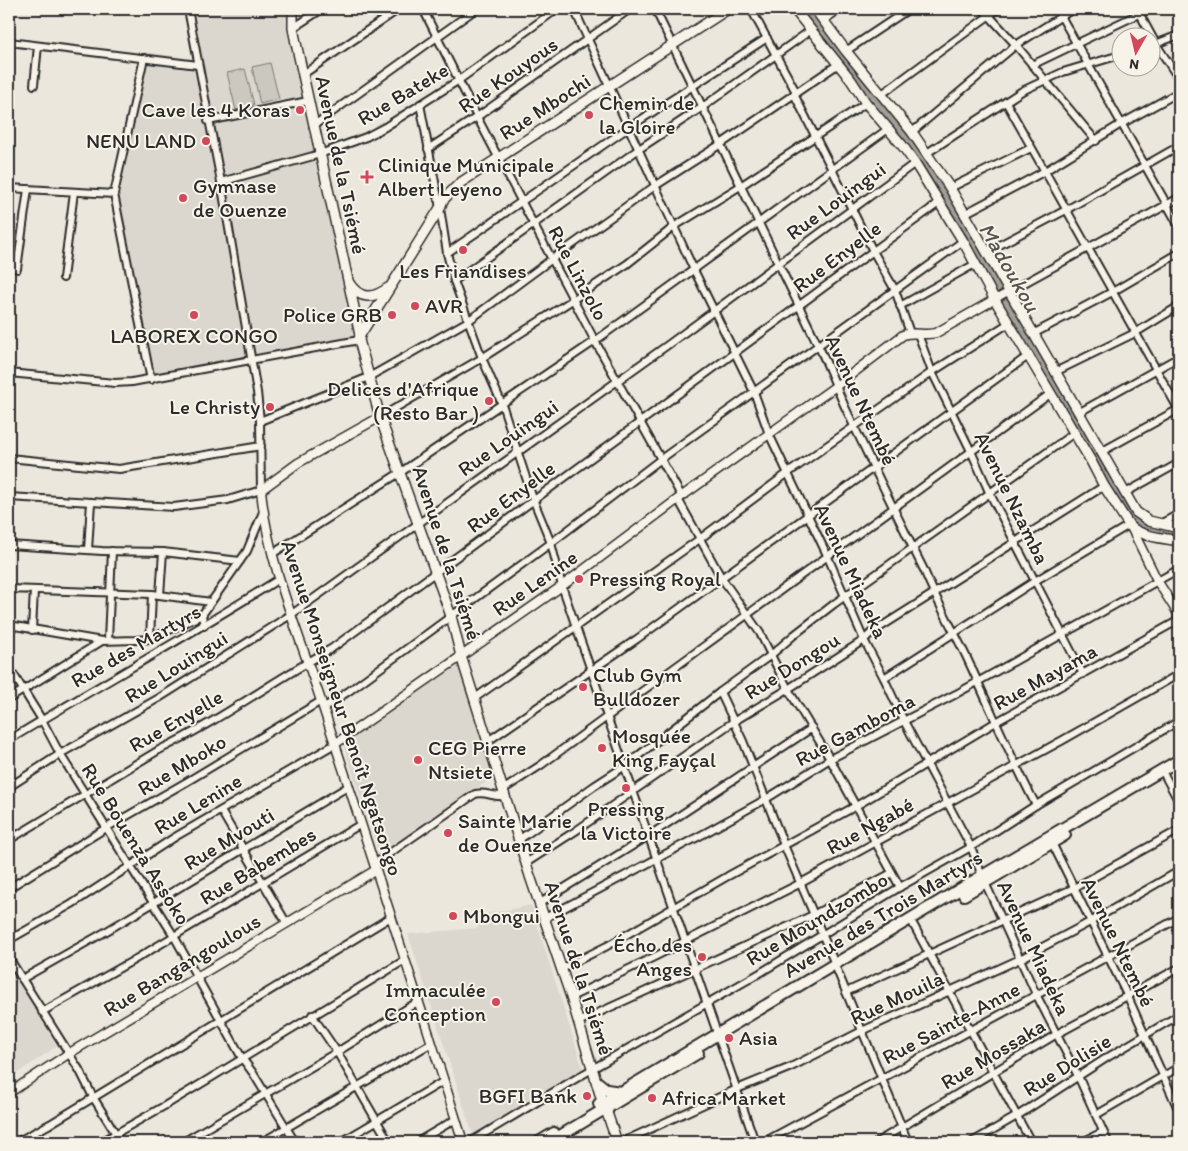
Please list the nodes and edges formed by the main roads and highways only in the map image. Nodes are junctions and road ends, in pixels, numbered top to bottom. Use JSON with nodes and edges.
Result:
{"nodes":[{"id":1,"x":293,"y":9,"type":"edge"},
{"id":2,"x":728,"y":9,"type":"edge"},
{"id":3,"x":794,"y":9,"type":"edge"},
{"id":4,"x":815,"y":9,"type":"edge"},
{"id":5,"x":346,"y":278,"type":"junction"},
{"id":6,"x":392,"y":285,"type":"junction"},
{"id":7,"x":359,"y":337,"type":"junction"},
{"id":8,"x":1179,"y":528,"type":"edge"},
{"id":9,"x":1179,"y":541,"type":"edge"},
{"id":10,"x":1179,"y":760,"type":"edge"},
{"id":11,"x":1179,"y":767,"type":"edge"},
{"id":12,"x":984,"y":879,"type":"junction"},
{"id":13,"x":836,"y":967,"type":"junction"},
{"id":14,"x":718,"y":1037,"type":"junction"},
{"id":15,"x":596,"y":1082,"type":"junction"},
{"id":16,"x":621,"y":1092,"type":"junction"},
{"id":17,"x":604,"y":1106,"type":"junction"},
{"id":18,"x":539,"y":1142,"type":"edge"},
{"id":19,"x":550,"y":1142,"type":"edge"},
{"id":20,"x":617,"y":1142,"type":"edge"}],
"edges":[{"from":1,"to":5,"type":"main road","name":"Avenue de la Tsiémé"},
{"from":2,"to":6,"type":"main road","name":"Rue Mbochi"},
{"from":3,"to":9,"type":"main road"},
{"from":4,"to":8,"type":"main road"},
{"from":5,"to":6,"type":"main road"},
{"from":5,"to":7,"type":"main road","name":"Avenue de la Tsiémé"},
{"from":6,"to":7,"type":"main road","name":"Rue Mbochi"},
{"from":7,"to":15,"type":"main road","name":"Avenue de la Tsiémé"},
{"from":10,"to":12,"type":"main road","name":"Avenue des Trois Martyrs"},
{"from":11,"to":12,"type":"main road","name":"Avenue des Trois Martyrs"},
{"from":12,"to":13,"type":"main road","name":"Avenue des Trois Martyrs"},
{"from":12,"to":13,"type":"main road","name":"Avenue des Trois Martyrs"},
{"from":13,"to":14,"type":"main road","name":"Avenue des Trois Martyrs"},
{"from":14,"to":16,"type":"main road","name":"Avenue des Trois Martyrs"},
{"from":14,"to":17,"type":"main road","name":"Avenue des Trois Martyrs"},
{"from":15,"to":16,"type":"main road"},
{"from":15,"to":17,"type":"main road","name":"Avenue de la Tsiémé"},
{"from":16,"to":17,"type":"main road","name":"Avenue des Trois Martyrs"},
{"from":17,"to":18,"type":"main road","name":"Avenue des Trois Martyrs"},
{"from":17,"to":19,"type":"main road","name":"Avenue des Trois Martyrs"},
{"from":17,"to":20,"type":"main road","name":"Avenue de la Tsiémé"}]}
